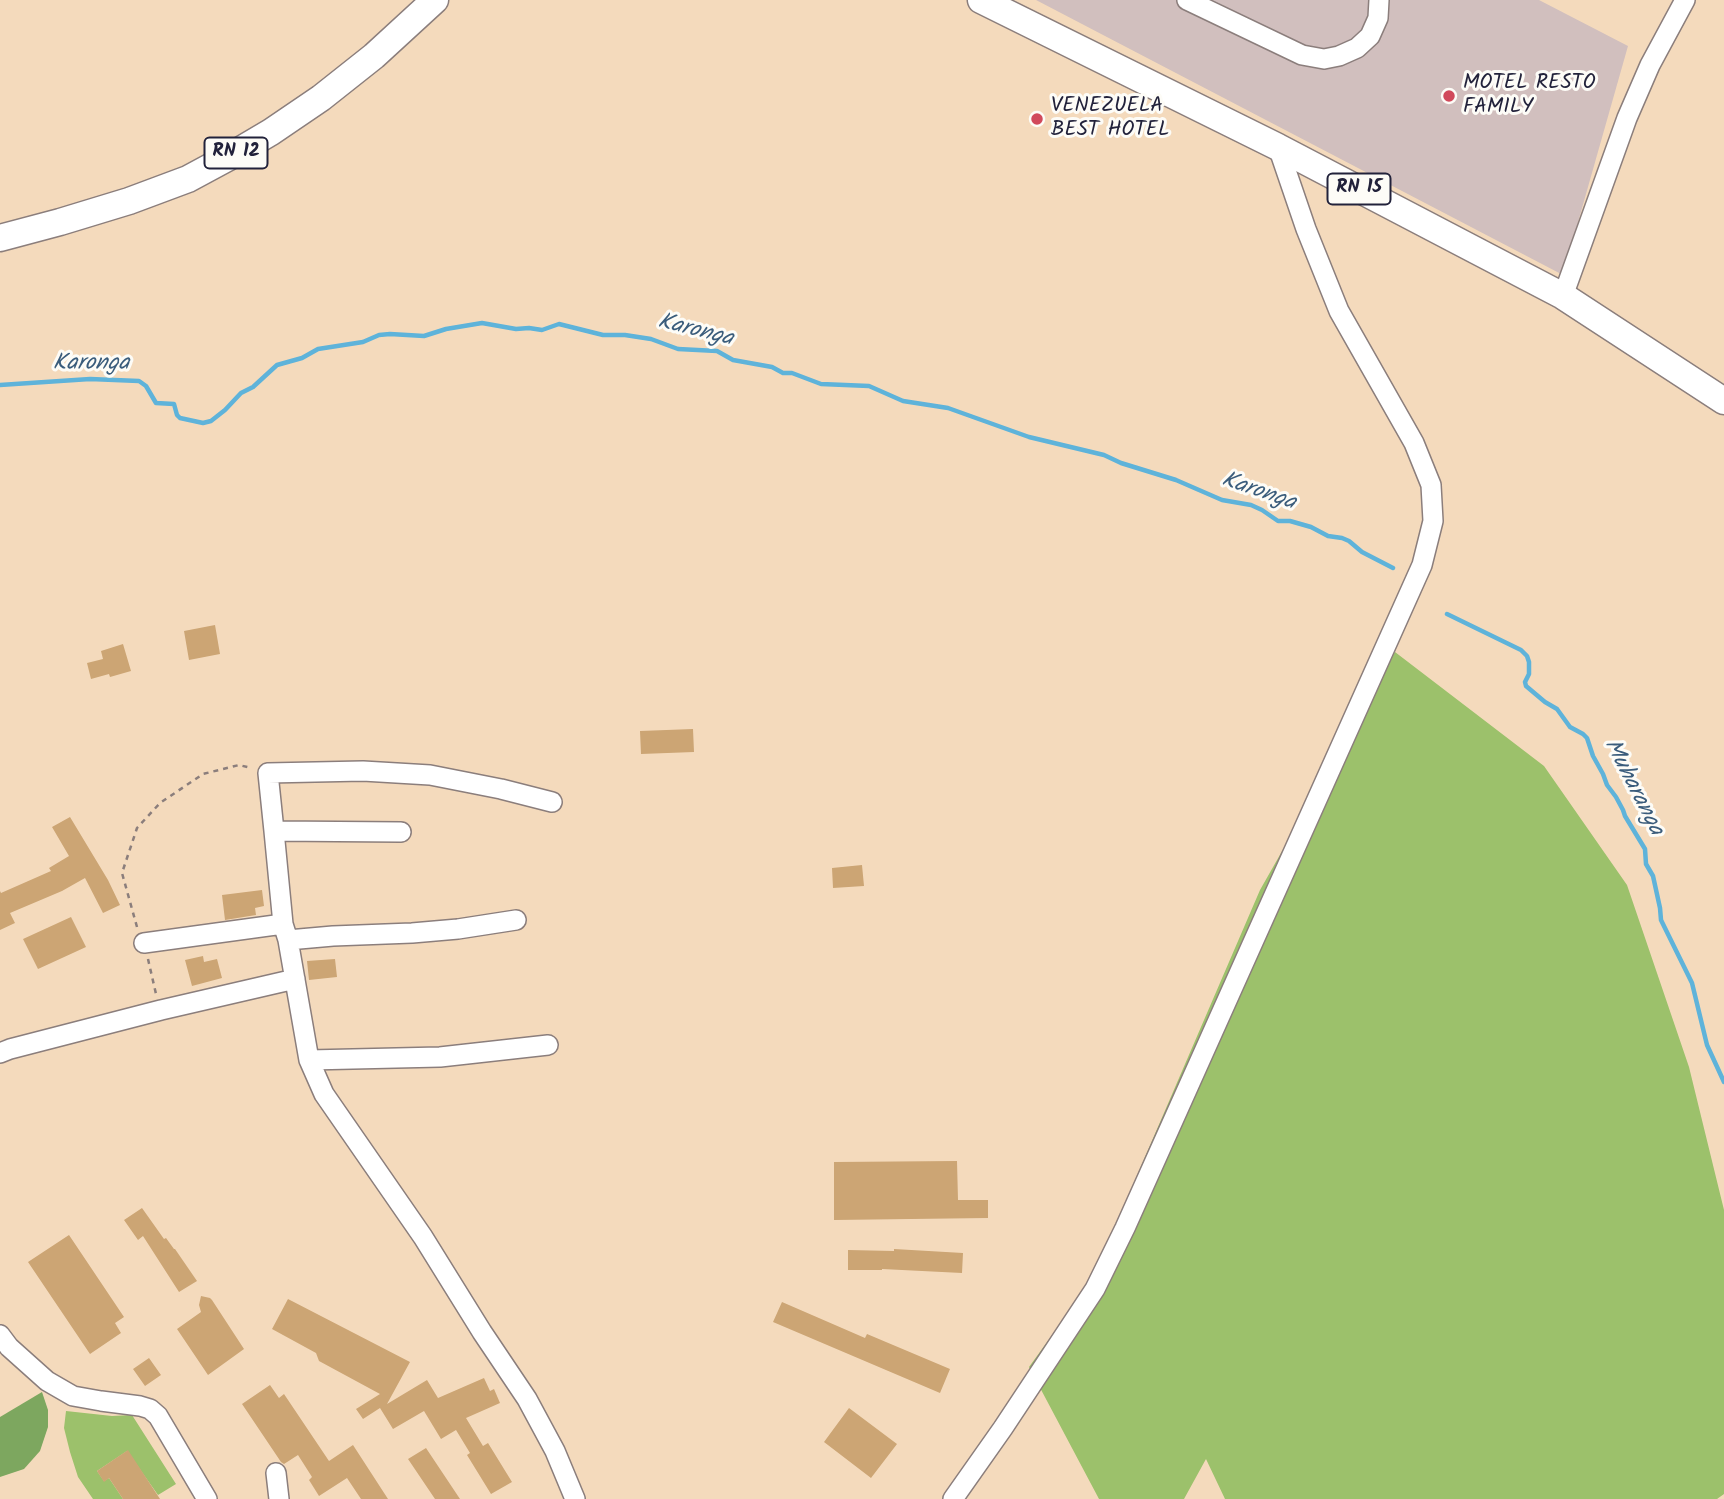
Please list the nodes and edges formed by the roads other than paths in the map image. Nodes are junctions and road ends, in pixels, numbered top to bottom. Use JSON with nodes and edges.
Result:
{"nodes":[{"id":1,"x":435,"y":0,"type":"edge"},
{"id":2,"x":981,"y":0,"type":"edge"},
{"id":3,"x":1187,"y":0,"type":"edge"},
{"id":4,"x":1379,"y":0,"type":"edge"},
{"id":5,"x":1685,"y":0,"type":"edge"},
{"id":6,"x":1278,"y":147,"type":"junction"},
{"id":7,"x":0,"y":238,"type":"edge"},
{"id":8,"x":1563,"y":296,"type":"junction"},
{"id":9,"x":1724,"y":401,"type":"edge"},
{"id":10,"x":552,"y":802,"type":"dead end"},
{"id":11,"x":274,"y":831,"type":"junction"},
{"id":12,"x":401,"y":832,"type":"dead end"},
{"id":13,"x":516,"y":920,"type":"dead end"},
{"id":14,"x":285,"y":932,"type":"junction"},
{"id":15,"x":144,"y":943,"type":"road end"},
{"id":16,"x":295,"y":979,"type":"junction"},
{"id":17,"x":548,"y":1045,"type":"dead end"},
{"id":18,"x":0,"y":1053,"type":"edge"},
{"id":19,"x":309,"y":1060,"type":"junction"},
{"id":20,"x":0,"y":1335,"type":"edge"},
{"id":21,"x":276,"y":1473,"type":"dead end"},
{"id":22,"x":207,"y":1499,"type":"edge"},
{"id":23,"x":279,"y":1499,"type":"edge"},
{"id":24,"x":575,"y":1499,"type":"edge"},
{"id":25,"x":953,"y":1499,"type":"edge"}],
"edges":[{"from":1,"to":7,"type":"main road","number":"RN 12"},
{"from":2,"to":6,"type":"main road","number":"RN 15"},
{"from":3,"to":4,"type":"street"},
{"from":5,"to":8,"type":"street"},
{"from":6,"to":8,"type":"main road","number":"RN 15"},
{"from":6,"to":25,"type":"street"},
{"from":8,"to":9,"type":"main road","number":"RN 15"},
{"from":10,"to":11,"type":"street"},
{"from":11,"to":12,"type":"street"},
{"from":11,"to":14,"type":"street"},
{"from":13,"to":14,"type":"street"},
{"from":14,"to":15,"type":"street"},
{"from":14,"to":16,"type":"street"},
{"from":16,"to":18,"type":"street"},
{"from":16,"to":19,"type":"street"},
{"from":17,"to":19,"type":"street"},
{"from":19,"to":24,"type":"street"},
{"from":20,"to":22,"type":"street"},
{"from":21,"to":23,"type":"street"}]}
